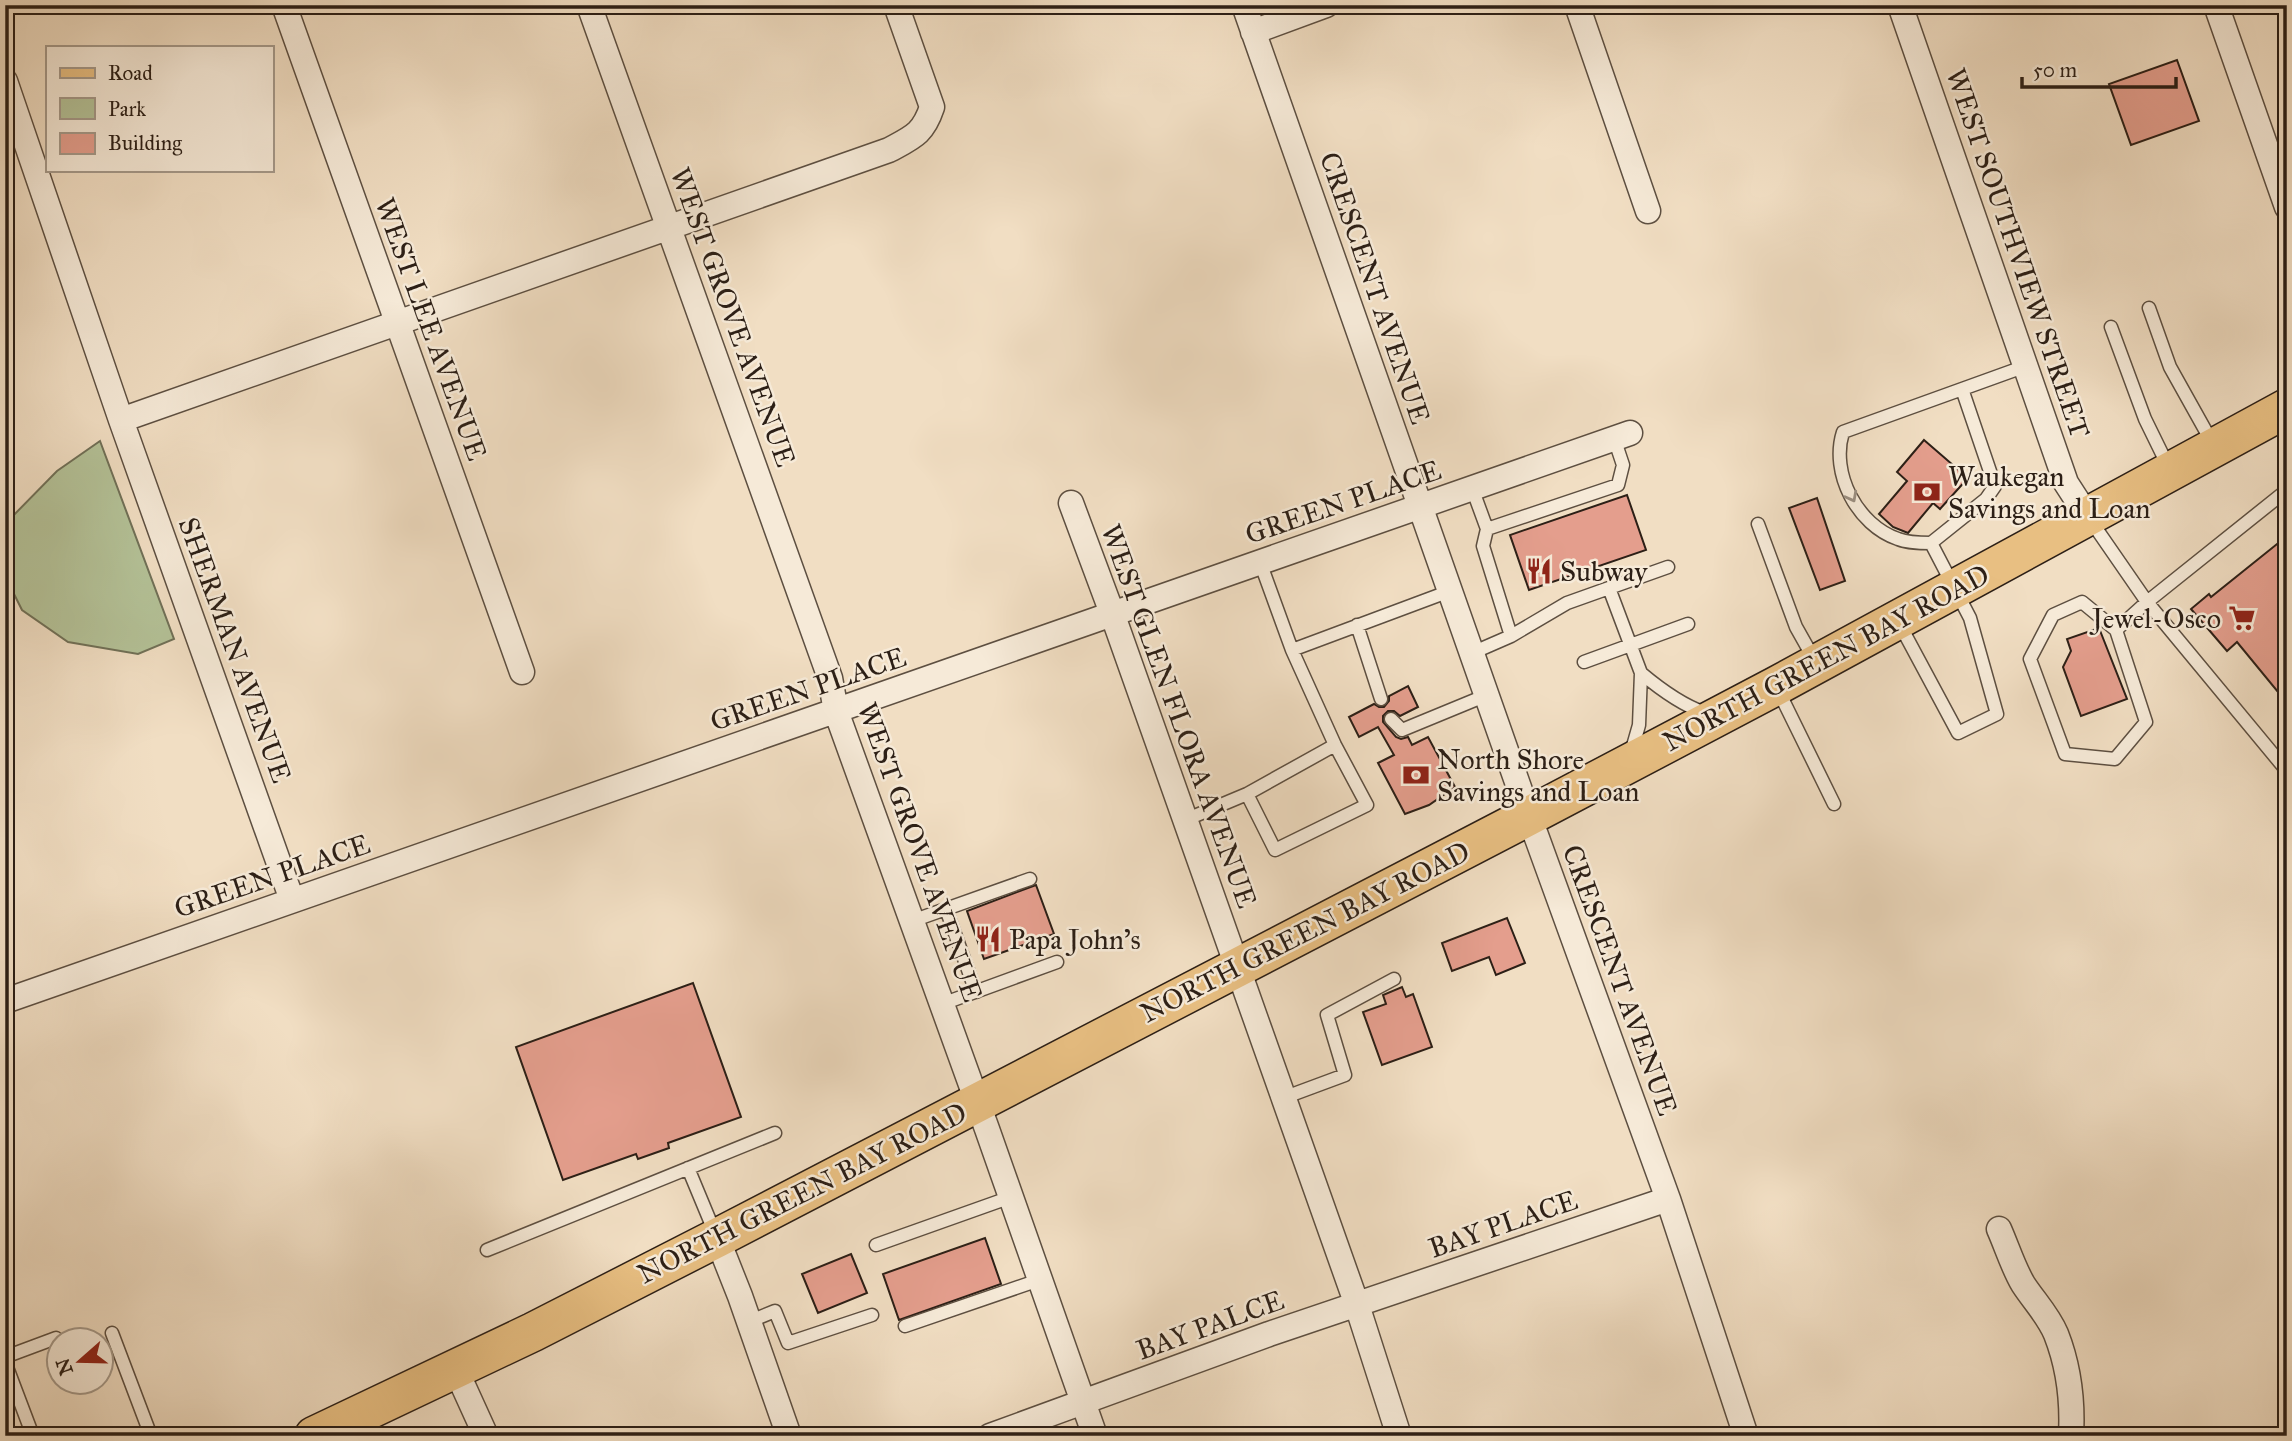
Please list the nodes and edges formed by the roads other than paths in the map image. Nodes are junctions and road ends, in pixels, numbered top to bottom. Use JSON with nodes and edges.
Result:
{"nodes":[{"id":1,"x":284,"y":5,"type":"edge"},
{"id":2,"x":589,"y":5,"type":"edge"},
{"id":3,"x":896,"y":5,"type":"edge"},
{"id":4,"x":1244,"y":5,"type":"edge"},
{"id":5,"x":1326,"y":5,"type":"edge"},
{"id":6,"x":1577,"y":5,"type":"edge"},
{"id":7,"x":1900,"y":5,"type":"edge"},
{"id":8,"x":2216,"y":5,"type":"edge"},
{"id":9,"x":1253,"y":32,"type":"junction"},
{"id":10,"x":5,"y":81,"type":"edge"},
{"id":11,"x":2287,"y":207,"type":"edge"},
{"id":12,"x":1648,"y":211,"type":"dead end"},
{"id":13,"x":669,"y":228,"type":"junction"},
{"id":14,"x":2149,"y":308,"type":"dead end"},
{"id":15,"x":398,"y":324,"type":"junction"},
{"id":16,"x":2111,"y":327,"type":"dead end"},
{"id":17,"x":2026,"y":366,"type":"junction"},
{"id":18,"x":1962,"y":389,"type":"junction"},
{"id":19,"x":2287,"y":408,"type":"edge"},
{"id":20,"x":121,"y":420,"type":"junction"},
{"id":21,"x":1622,"y":436,"type":"joint"},
{"id":22,"x":2215,"y":447,"type":"junction"},
{"id":23,"x":2171,"y":472,"type":"junction"},
{"id":24,"x":1472,"y":488,"type":"junction"},
{"id":25,"x":2287,"y":490,"type":"edge"},
{"id":26,"x":1071,"y":503,"type":"dead end"},
{"id":27,"x":1420,"y":506,"type":"junction"},
{"id":28,"x":2088,"y":517,"type":"junction"},
{"id":29,"x":1758,"y":524,"type":"dead end"},
{"id":30,"x":1487,"y":529,"type":"junction"},
{"id":31,"x":1931,"y":543,"type":"junction"},
{"id":32,"x":1260,"y":562,"type":"junction"},
{"id":33,"x":1668,"y":567,"type":"dead end"},
{"id":34,"x":1609,"y":588,"type":"junction"},
{"id":35,"x":1956,"y":588,"type":"junction"},
{"id":36,"x":1450,"y":591,"type":"junction"},
{"id":37,"x":2147,"y":603,"type":"junction"},
{"id":38,"x":1112,"y":613,"type":"junction"},
{"id":39,"x":1897,"y":620,"type":"junction"},
{"id":40,"x":1688,"y":624,"type":"dead end"},
{"id":41,"x":1357,"y":625,"type":"junction"},
{"id":42,"x":2116,"y":630,"type":"junction"},
{"id":43,"x":1511,"y":636,"type":"junction"},
{"id":44,"x":1631,"y":645,"type":"junction"},
{"id":45,"x":1292,"y":650,"type":"junction"},
{"id":46,"x":1472,"y":653,"type":"junction"},
{"id":47,"x":1584,"y":662,"type":"dead end"},
{"id":48,"x":1817,"y":663,"type":"junction"},
{"id":49,"x":522,"y":672,"type":"dead end"},
{"id":50,"x":1641,"y":673,"type":"junction"},
{"id":51,"x":1776,"y":686,"type":"junction"},
{"id":52,"x":1487,"y":695,"type":"junction"},
{"id":53,"x":1381,"y":699,"type":"dead end"},
{"id":54,"x":836,"y":711,"type":"junction"},
{"id":55,"x":1716,"y":717,"type":"junction"},
{"id":56,"x":1391,"y":719,"type":"dead end"},
{"id":57,"x":1335,"y":745,"type":"junction"},
{"id":58,"x":1628,"y":764,"type":"junction"},
{"id":59,"x":2287,"y":771,"type":"edge"},
{"id":60,"x":1247,"y":794,"type":"junction"},
{"id":61,"x":1834,"y":804,"type":"dead end"},
{"id":62,"x":1529,"y":816,"type":"junction"},
{"id":63,"x":1185,"y":820,"type":"junction"},
{"id":64,"x":1030,"y":879,"type":"dead end"},
{"id":65,"x":292,"y":900,"type":"junction"},
{"id":66,"x":946,"y":909,"type":"junction"},
{"id":67,"x":912,"y":921,"type":"junction"},
{"id":68,"x":1058,"y":962,"type":"dead end"},
{"id":69,"x":1237,"y":967,"type":"junction"},
{"id":70,"x":1394,"y":979,"type":"dead end"},
{"id":71,"x":976,"y":992,"type":"junction"},
{"id":72,"x":5,"y":1001,"type":"edge"},
{"id":73,"x":943,"y":1004,"type":"junction"},
{"id":74,"x":1283,"y":1098,"type":"junction"},
{"id":75,"x":978,"y":1103,"type":"junction"},
{"id":76,"x":775,"y":1133,"type":"dead end"},
{"id":77,"x":688,"y":1168,"type":"junction"},
{"id":78,"x":1011,"y":1197,"type":"junction"},
{"id":79,"x":1668,"y":1199,"type":"junction"},
{"id":80,"x":1999,"y":1229,"type":"dead end"},
{"id":81,"x":717,"y":1238,"type":"junction"},
{"id":82,"x":876,"y":1245,"type":"dead end"},
{"id":83,"x":487,"y":1250,"type":"dead end"},
{"id":84,"x":1039,"y":1280,"type":"junction"},
{"id":85,"x":1357,"y":1305,"type":"junction"},
{"id":86,"x":872,"y":1315,"type":"dead end"},
{"id":87,"x":748,"y":1322,"type":"junction"},
{"id":88,"x":905,"y":1326,"type":"dead end"},
{"id":89,"x":46,"y":1343,"type":"edge"},
{"id":90,"x":116,"y":1344,"type":"edge"},
{"id":91,"x":5,"y":1360,"type":"edge"},
{"id":92,"x":456,"y":1370,"type":"junction"},
{"id":93,"x":1084,"y":1402,"type":"junction"},
{"id":94,"x":33,"y":1436,"type":"edge"},
{"id":95,"x":151,"y":1436,"type":"edge"},
{"id":96,"x":314,"y":1436,"type":"edge"},
{"id":97,"x":486,"y":1436,"type":"edge"},
{"id":98,"x":789,"y":1436,"type":"edge"},
{"id":99,"x":990,"y":1436,"type":"edge"},
{"id":100,"x":1095,"y":1436,"type":"edge"},
{"id":101,"x":1399,"y":1436,"type":"edge"},
{"id":102,"x":1746,"y":1436,"type":"edge"},
{"id":103,"x":2071,"y":1436,"type":"edge"}],
"edges":[{"from":1,"to":15,"type":"street","name":"WEST LEE AVENUE"},
{"from":2,"to":13,"type":"street","name":"WEST GROVE AVENUE"},
{"from":3,"to":13,"type":"street"},
{"from":4,"to":9,"type":"street","name":"CRESCENT AVENUE"},
{"from":5,"to":9,"type":"street"},
{"from":6,"to":12,"type":"street"},
{"from":7,"to":17,"type":"street","name":"WEST SOUTHVIEW STREET"},
{"from":8,"to":11,"type":"street"},
{"from":9,"to":27,"type":"street","name":"CRESCENT AVENUE"},
{"from":10,"to":20,"type":"street","name":"SHERMAN AVENUE"},
{"from":13,"to":15,"type":"street"},
{"from":13,"to":54,"type":"street","name":"WEST GROVE AVENUE"},
{"from":14,"to":22,"type":"lane"},
{"from":15,"to":20,"type":"street"},
{"from":15,"to":49,"type":"street","name":"WEST LEE AVENUE"},
{"from":16,"to":23,"type":"lane"},
{"from":17,"to":18,"type":"lane"},
{"from":17,"to":28,"type":"street","name":"WEST SOUTHVIEW STREET"},
{"from":18,"to":31,"type":"lane"},
{"from":18,"to":31,"type":"lane","one_way":true},
{"from":19,"to":22,"type":"main road","name":"NORTH GREEN BAY ROAD"},
{"from":20,"to":65,"type":"street","name":"SHERMAN AVENUE"},
{"from":21,"to":24,"type":"street","name":"GREEN PLACE"},
{"from":21,"to":30,"type":"lane"},
{"from":22,"to":23,"type":"main road","name":"NORTH GREEN BAY ROAD"},
{"from":23,"to":28,"type":"main road","name":"NORTH GREEN BAY ROAD"},
{"from":24,"to":27,"type":"street","name":"GREEN PLACE"},
{"from":24,"to":30,"type":"lane"},
{"from":25,"to":37,"type":"lane"},
{"from":26,"to":38,"type":"street","name":"WEST GLEN FLORA AVENUE"},
{"from":27,"to":32,"type":"street","name":"GREEN PLACE"},
{"from":27,"to":36,"type":"street","name":"CRESCENT AVENUE"},
{"from":28,"to":35,"type":"main road","name":"NORTH GREEN BAY ROAD"},
{"from":28,"to":37,"type":"lane"},
{"from":29,"to":48,"type":"lane"},
{"from":30,"to":43,"type":"lane"},
{"from":31,"to":35,"type":"lane"},
{"from":32,"to":38,"type":"street","name":"GREEN PLACE"},
{"from":32,"to":45,"type":"lane"},
{"from":33,"to":34,"type":"lane"},
{"from":34,"to":43,"type":"lane"},
{"from":34,"to":44,"type":"lane"},
{"from":35,"to":39,"type":"main road","name":"NORTH GREEN BAY ROAD"},
{"from":35,"to":39,"type":"lane"},
{"from":36,"to":41,"type":"lane"},
{"from":36,"to":46,"type":"street","name":"CRESCENT AVENUE"},
{"from":37,"to":42,"type":"lane"},
{"from":37,"to":59,"type":"lane"},
{"from":38,"to":54,"type":"street","name":"GREEN PLACE"},
{"from":38,"to":63,"type":"street","name":"WEST GLEN FLORA AVENUE"},
{"from":39,"to":48,"type":"main road","name":"NORTH GREEN BAY ROAD"},
{"from":40,"to":44,"type":"lane"},
{"from":41,"to":45,"type":"lane"},
{"from":41,"to":53,"type":"lane"},
{"from":42,"to":42,"type":"lane"},
{"from":43,"to":46,"type":"lane"},
{"from":44,"to":47,"type":"lane"},
{"from":44,"to":50,"type":"lane"},
{"from":45,"to":57,"type":"lane"},
{"from":46,"to":52,"type":"street","name":"CRESCENT AVENUE"},
{"from":48,"to":51,"type":"main road","name":"NORTH GREEN BAY ROAD"},
{"from":50,"to":55,"type":"lane"},
{"from":50,"to":58,"type":"lane"},
{"from":51,"to":55,"type":"main road","name":"NORTH GREEN BAY ROAD"},
{"from":51,"to":61,"type":"lane"},
{"from":52,"to":56,"type":"lane"},
{"from":52,"to":62,"type":"street","name":"CRESCENT AVENUE"},
{"from":54,"to":65,"type":"street","name":"GREEN PLACE"},
{"from":54,"to":67,"type":"street","name":"WEST GROVE AVENUE"},
{"from":55,"to":58,"type":"main road","name":"NORTH GREEN BAY ROAD"},
{"from":57,"to":60,"type":"lane"},
{"from":57,"to":60,"type":"lane"},
{"from":58,"to":62,"type":"main road","name":"NORTH GREEN BAY ROAD"},
{"from":60,"to":63,"type":"lane"},
{"from":62,"to":69,"type":"main road","name":"NORTH GREEN BAY ROAD"},
{"from":62,"to":79,"type":"street","name":"CRESCENT AVENUE"},
{"from":63,"to":69,"type":"street","name":"WEST GLEN FLORA AVENUE"},
{"from":64,"to":66,"type":"lane"},
{"from":65,"to":72,"type":"street","name":"GREEN PLACE"},
{"from":66,"to":67,"type":"lane"},
{"from":66,"to":71,"type":"lane"},
{"from":67,"to":73,"type":"street","name":"WEST GROVE AVENUE"},
{"from":68,"to":71,"type":"lane"},
{"from":69,"to":74,"type":"street","name":"WEST GLEN FLORA AVENUE"},
{"from":69,"to":75,"type":"main road","name":"NORTH GREEN BAY ROAD"},
{"from":70,"to":74,"type":"lane"},
{"from":71,"to":73,"type":"lane"},
{"from":73,"to":75,"type":"street","name":"WEST GROVE AVENUE"},
{"from":74,"to":85,"type":"street","name":"WEST GLEN FLORA AVENUE"},
{"from":75,"to":78,"type":"street","name":"WEST GROVE AVENUE"},
{"from":75,"to":81,"type":"main road","name":"NORTH GREEN BAY ROAD"},
{"from":76,"to":77,"type":"lane"},
{"from":77,"to":81,"type":"lane"},
{"from":77,"to":83,"type":"lane"},
{"from":78,"to":82,"type":"lane"},
{"from":78,"to":84,"type":"street","name":"WEST GROVE AVENUE"},
{"from":79,"to":85,"type":"street","name":"BAY PLACE"},
{"from":79,"to":102,"type":"street","name":"CRESCENT AVENUE"},
{"from":80,"to":103,"type":"street"},
{"from":81,"to":87,"type":"street"},
{"from":81,"to":92,"type":"main road","name":"NORTH GREEN BAY ROAD"},
{"from":84,"to":88,"type":"lane"},
{"from":84,"to":93,"type":"street","name":"WEST GROVE AVENUE"},
{"from":85,"to":93,"type":"street","name":"BAY PALCE"},
{"from":85,"to":101,"type":"street","name":"WEST GLEN FLORA AVENUE"},
{"from":86,"to":87,"type":"lane"},
{"from":87,"to":98,"type":"street"},
{"from":89,"to":91,"type":"lane"},
{"from":90,"to":95,"type":"lane"},
{"from":91,"to":94,"type":"lane"},
{"from":92,"to":96,"type":"main road","name":"NORTH GREEN BAY ROAD"},
{"from":92,"to":97,"type":"street"},
{"from":93,"to":99,"type":"street"},
{"from":93,"to":100,"type":"street","name":"WEST GROVE AVENUE"}]}
